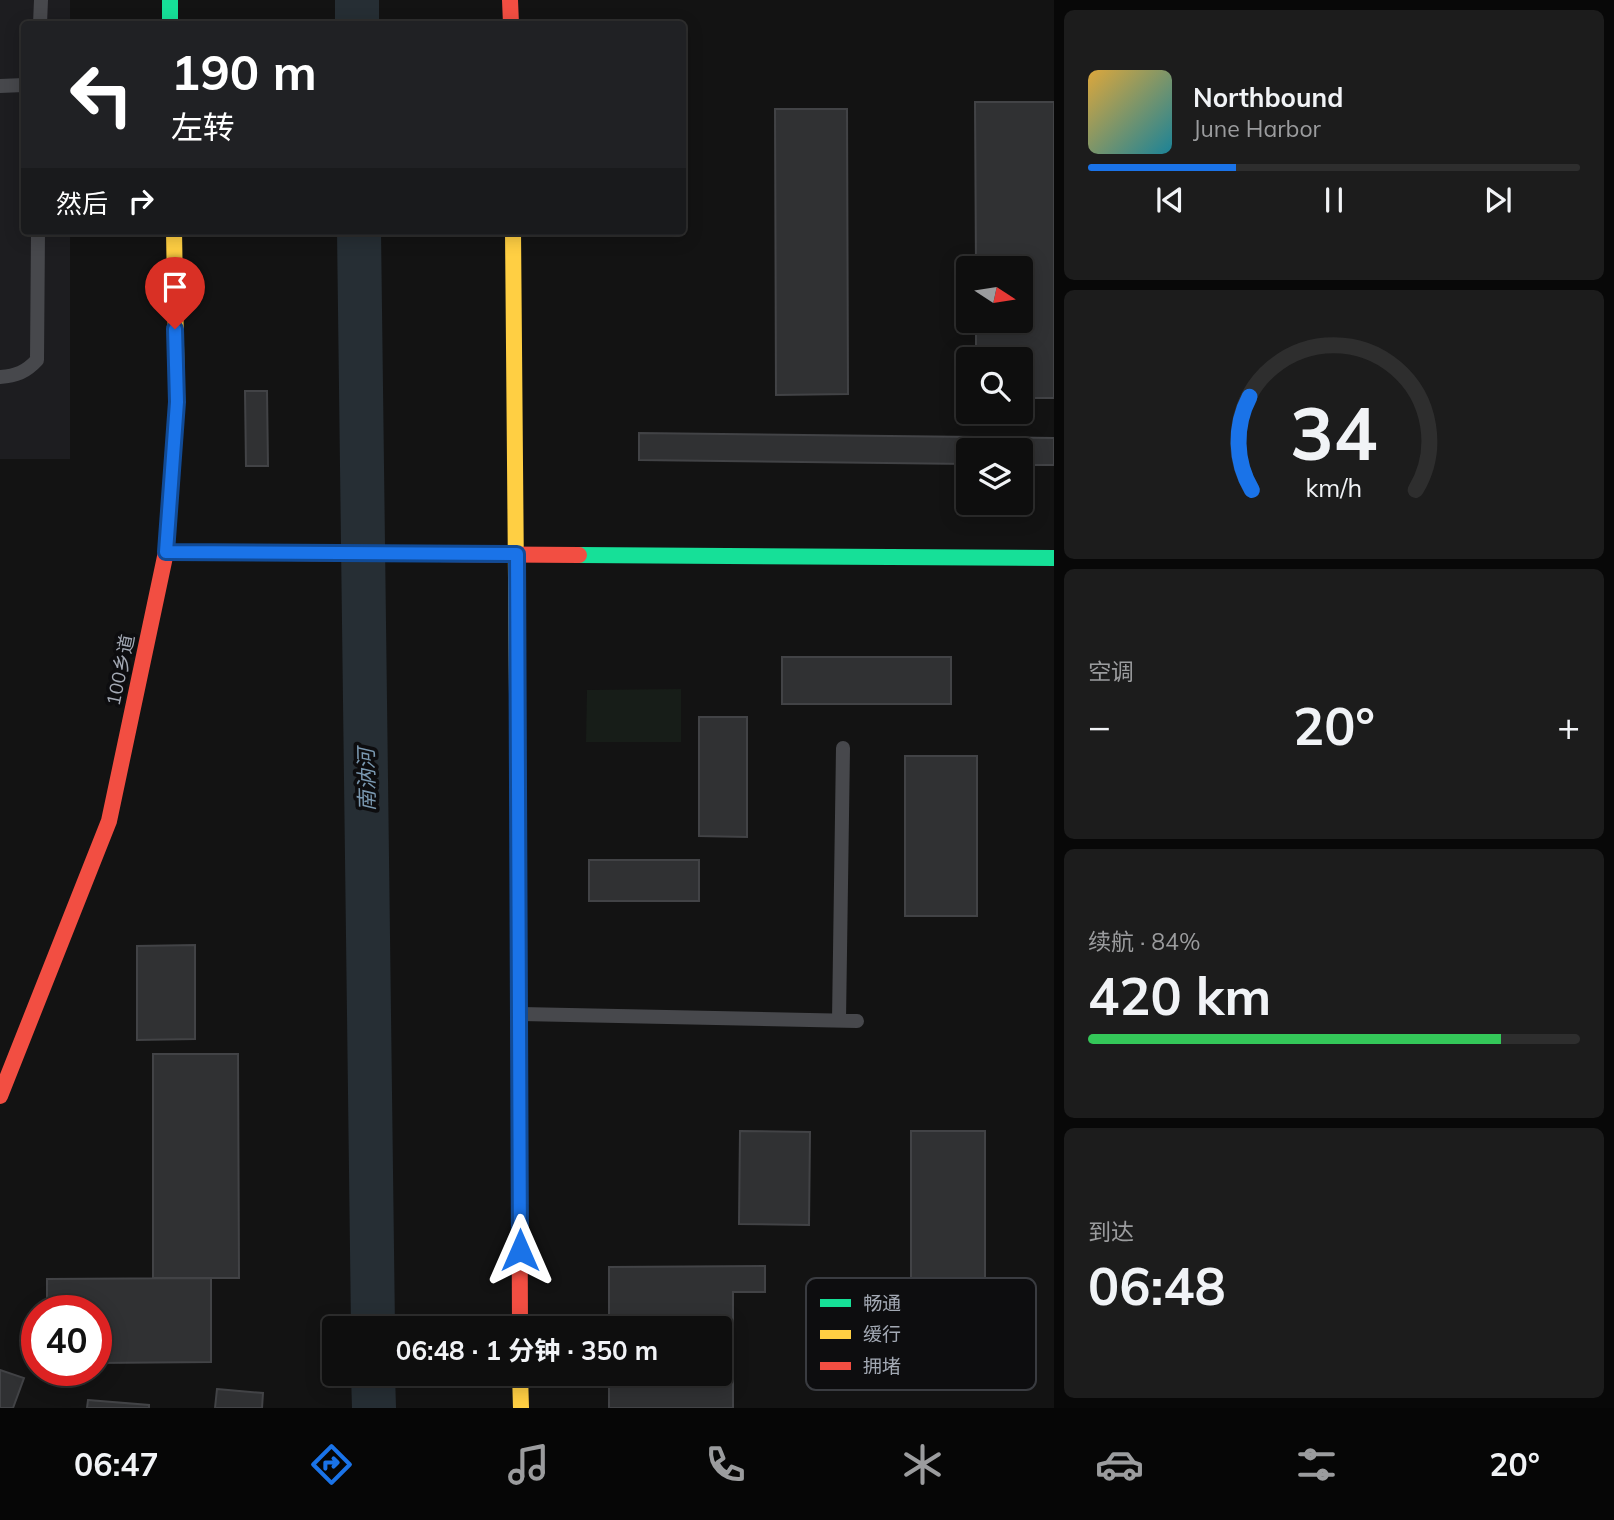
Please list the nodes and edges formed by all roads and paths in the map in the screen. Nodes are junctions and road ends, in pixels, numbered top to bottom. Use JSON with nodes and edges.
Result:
{"nodes":[{"id":1,"x":41,"y":0,"type":"edge"},
{"id":2,"x":170,"y":0,"type":"edge"},
{"id":3,"x":510,"y":0,"type":"edge"},
{"id":4,"x":40,"y":21,"type":"edge"},
{"id":5,"x":170,"y":21,"type":"edge"},
{"id":6,"x":511,"y":21,"type":"edge"},
{"id":7,"x":21,"y":85,"type":"edge"},
{"id":8,"x":0,"y":86,"type":"edge"},
{"id":9,"x":38,"y":235,"type":"edge"},
{"id":10,"x":174,"y":235,"type":"edge"},
{"id":11,"x":513,"y":235,"type":"edge"},
{"id":12,"x":0,"y":377,"type":"edge"},
{"id":13,"x":166,"y":552,"type":"junction"},
{"id":14,"x":517,"y":554,"type":"junction"},
{"id":15,"x":1054,"y":558,"type":"edge"},
{"id":16,"x":843,"y":748,"type":"dead end"},
{"id":17,"x":519,"y":1014,"type":"junction"},
{"id":18,"x":839,"y":1020,"type":"junction"},
{"id":19,"x":857,"y":1021,"type":"dead end"},
{"id":20,"x":0,"y":1096,"type":"edge"},
{"id":21,"x":520,"y":1316,"type":"edge"},
{"id":22,"x":520,"y":1386,"type":"edge"},
{"id":23,"x":521,"y":1408,"type":"edge"}],
"edges":[{"from":1,"to":4,"type":"lane"},
{"from":2,"to":5,"type":"street"},
{"from":3,"to":6,"type":"street"},
{"from":7,"to":8,"type":"lane"},
{"from":9,"to":12,"type":"lane"},
{"from":10,"to":13,"type":"street","name":"100乡道"},
{"from":11,"to":14,"type":"street"},
{"from":13,"to":14,"type":"street"},
{"from":13,"to":20,"type":"street","name":"100乡道"},
{"from":14,"to":15,"type":"street"},
{"from":14,"to":17,"type":"street"},
{"from":16,"to":18,"type":"lane"},
{"from":17,"to":18,"type":"lane"},
{"from":17,"to":21,"type":"street"},
{"from":18,"to":19,"type":"lane"},
{"from":22,"to":23,"type":"street"}]}
